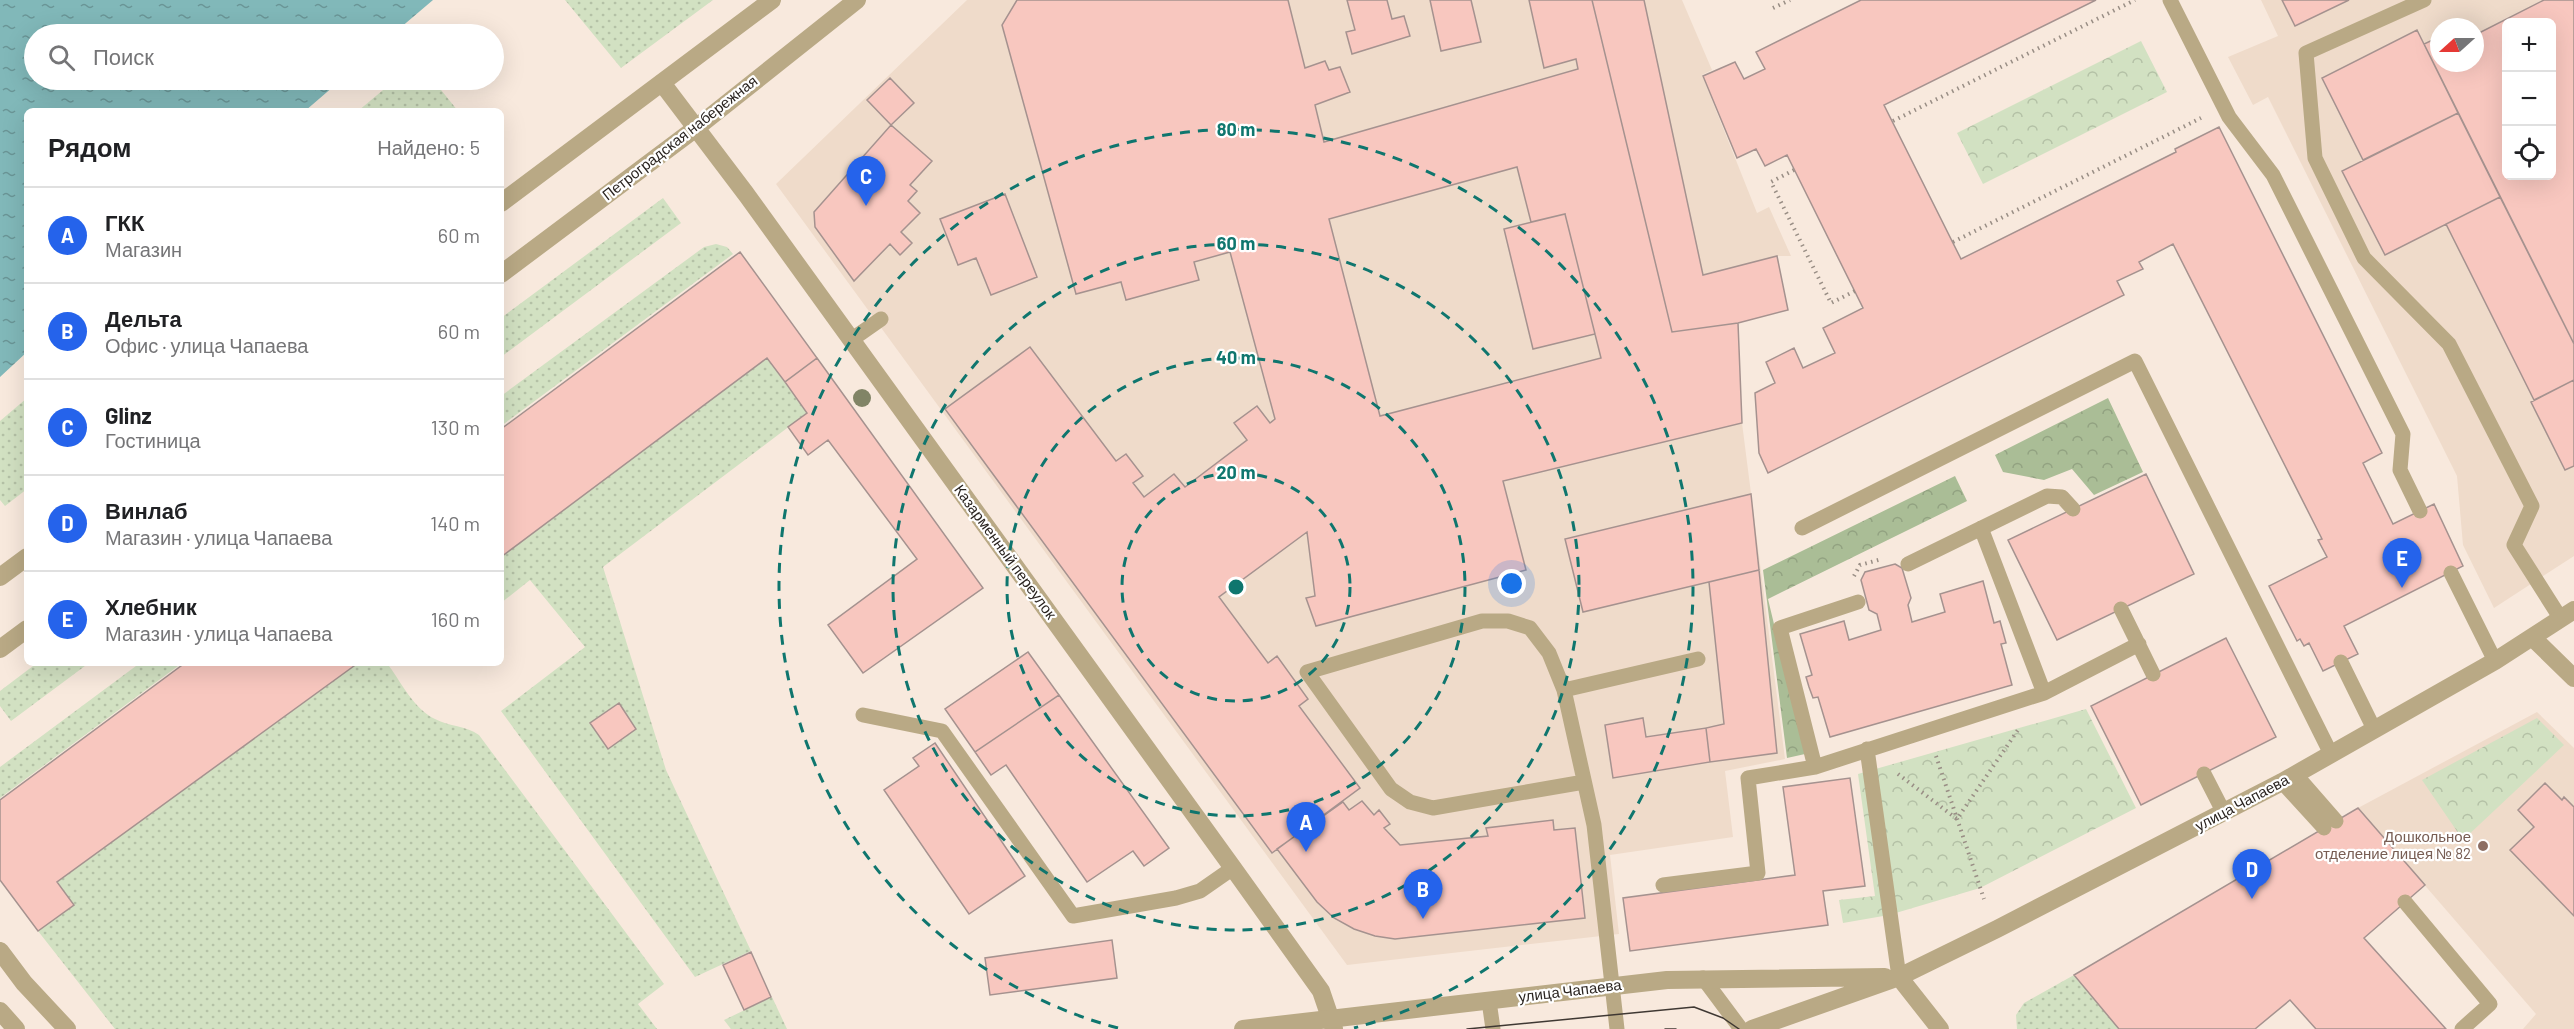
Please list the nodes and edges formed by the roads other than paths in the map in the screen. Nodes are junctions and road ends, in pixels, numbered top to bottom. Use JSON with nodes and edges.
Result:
{"nodes":[{"id":1,"x":772,"y":0,"type":"edge"},
{"id":2,"x":857,"y":0,"type":"edge"},
{"id":3,"x":2170,"y":0,"type":"edge"},
{"id":4,"x":2424,"y":0,"type":"edge"},
{"id":5,"x":662,"y":83,"type":"junction"},
{"id":6,"x":696,"y":128,"type":"junction"},
{"id":7,"x":504,"y":201,"type":"edge"},
{"id":8,"x":504,"y":272,"type":"edge"},
{"id":9,"x":880,"y":319,"type":"dead end"},
{"id":10,"x":851,"y":340,"type":"junction"},
{"id":11,"x":2073,"y":509,"type":"dead end"},
{"id":12,"x":2420,"y":511,"type":"dead end"},
{"id":13,"x":1802,"y":528,"type":"dead end"},
{"id":14,"x":1981,"y":528,"type":"junction"},
{"id":15,"x":24,"y":559,"type":"edge"},
{"id":16,"x":1908,"y":564,"type":"road end"},
{"id":17,"x":2451,"y":573,"type":"dead end"},
{"id":18,"x":0,"y":577,"type":"edge"},
{"id":19,"x":1857,"y":602,"type":"road end"},
{"id":20,"x":2121,"y":609,"type":"dead end"},
{"id":21,"x":2568,"y":614,"type":"edge"},
{"id":22,"x":24,"y":631,"type":"edge"},
{"id":23,"x":2533,"y":638,"type":"junction"},
{"id":24,"x":2139,"y":644,"type":"junction"},
{"id":25,"x":0,"y":649,"type":"edge"},
{"id":26,"x":1698,"y":659,"type":"dead end"},
{"id":27,"x":2495,"y":661,"type":"junction"},
{"id":28,"x":2341,"y":662,"type":"dead end"},
{"id":29,"x":2153,"y":674,"type":"dead end"},
{"id":30,"x":2574,"y":678,"type":"edge"},
{"id":31,"x":1564,"y":690,"type":"junction"},
{"id":32,"x":2044,"y":693,"type":"junction"},
{"id":33,"x":863,"y":715,"type":"dead end"},
{"id":34,"x":2374,"y":729,"type":"junction"},
{"id":35,"x":1867,"y":749,"type":"junction"},
{"id":36,"x":2331,"y":754,"type":"junction"},
{"id":37,"x":1815,"y":767,"type":"junction"},
{"id":38,"x":2204,"y":774,"type":"dead end"},
{"id":39,"x":2289,"y":778,"type":"junction"},
{"id":40,"x":1584,"y":782,"type":"junction"},
{"id":41,"x":2224,"y":813,"type":"junction"},
{"id":42,"x":2330,"y":825,"type":"dead end"},
{"id":43,"x":1233,"y":868,"type":"junction"},
{"id":44,"x":1663,"y":885,"type":"dead end"},
{"id":45,"x":2404,"y":902,"type":"dead end"},
{"id":46,"x":0,"y":951,"type":"edge"},
{"id":47,"x":1899,"y":977,"type":"junction"},
{"id":48,"x":1703,"y":978,"type":"junction"},
{"id":49,"x":1612,"y":986,"type":"junction"},
{"id":50,"x":1489,"y":1001,"type":"junction"},
{"id":51,"x":0,"y":1011,"type":"edge"},
{"id":52,"x":1333,"y":1024,"type":"edge"},
{"id":53,"x":1303,"y":1026,"type":"edge"},
{"id":54,"x":16,"y":1029,"type":"edge"},
{"id":55,"x":67,"y":1029,"type":"edge"},
{"id":56,"x":1243,"y":1029,"type":"edge"},
{"id":57,"x":1493,"y":1029,"type":"edge"},
{"id":58,"x":1617,"y":1029,"type":"edge"},
{"id":59,"x":1741,"y":1029,"type":"edge"},
{"id":60,"x":1752,"y":1029,"type":"edge"},
{"id":61,"x":1940,"y":1029,"type":"edge"},
{"id":62,"x":2462,"y":1029,"type":"edge"}],
"edges":[{"from":1,"to":5,"type":"street"},
{"from":2,"to":6,"type":"street","name":"Петроградская набережная"},
{"from":3,"to":12,"type":"lane"},
{"from":4,"to":21,"type":"lane"},
{"from":5,"to":6,"type":"street","name":"Казарменный переулок"},
{"from":5,"to":7,"type":"street"},
{"from":6,"to":8,"type":"street","name":"Петроградская набережная"},
{"from":6,"to":10,"type":"street","name":"Казарменный переулок"},
{"from":9,"to":10,"type":"lane"},
{"from":10,"to":43,"type":"street","name":"Казарменный переулок"},
{"from":11,"to":14,"type":"lane"},
{"from":13,"to":36,"type":"lane"},
{"from":14,"to":16,"type":"lane"},
{"from":14,"to":32,"type":"lane"},
{"from":15,"to":18,"type":"street"},
{"from":17,"to":27,"type":"lane"},
{"from":19,"to":37,"type":"lane"},
{"from":20,"to":24,"type":"lane"},
{"from":21,"to":23,"type":"street","name":"улица Чапаева"},
{"from":22,"to":25,"type":"street"},
{"from":23,"to":27,"type":"street","name":"улица Чапаева"},
{"from":23,"to":30,"type":"street"},
{"from":24,"to":29,"type":"lane"},
{"from":24,"to":32,"type":"lane"},
{"from":26,"to":31,"type":"lane"},
{"from":27,"to":34,"type":"street","name":"улица Чапаева"},
{"from":28,"to":34,"type":"lane"},
{"from":31,"to":40,"type":"lane"},
{"from":31,"to":40,"type":"lane"},
{"from":32,"to":35,"type":"lane"},
{"from":33,"to":43,"type":"lane"},
{"from":34,"to":36,"type":"street","name":"улица Чапаева"},
{"from":35,"to":37,"type":"lane"},
{"from":35,"to":47,"type":"lane"},
{"from":36,"to":39,"type":"street","name":"улица Чапаева"},
{"from":37,"to":44,"type":"lane"},
{"from":38,"to":41,"type":"lane"},
{"from":39,"to":41,"type":"street","name":"улица Чапаева"},
{"from":39,"to":42,"type":"lane"},
{"from":40,"to":49,"type":"lane"},
{"from":41,"to":47,"type":"street","name":"улица Чапаева"},
{"from":43,"to":52,"type":"street","name":"Казарменный переулок"},
{"from":45,"to":62,"type":"lane"},
{"from":46,"to":55,"type":"street"},
{"from":47,"to":48,"type":"street","name":"улица Чапаева"},
{"from":47,"to":60,"type":"street","name":"улица Чапаева"},
{"from":47,"to":61,"type":"street"},
{"from":48,"to":49,"type":"street","name":"улица Чапаева"},
{"from":48,"to":59,"type":"lane"},
{"from":49,"to":50,"type":"street","name":"улица Чапаева"},
{"from":49,"to":58,"type":"lane"},
{"from":50,"to":52,"type":"street","name":"улица Чапаева"},
{"from":50,"to":57,"type":"lane"},
{"from":51,"to":54,"type":"street"},
{"from":52,"to":53,"type":"street","name":"улица Чапаева"},
{"from":53,"to":56,"type":"street","name":"улица Чапаева"}]}
